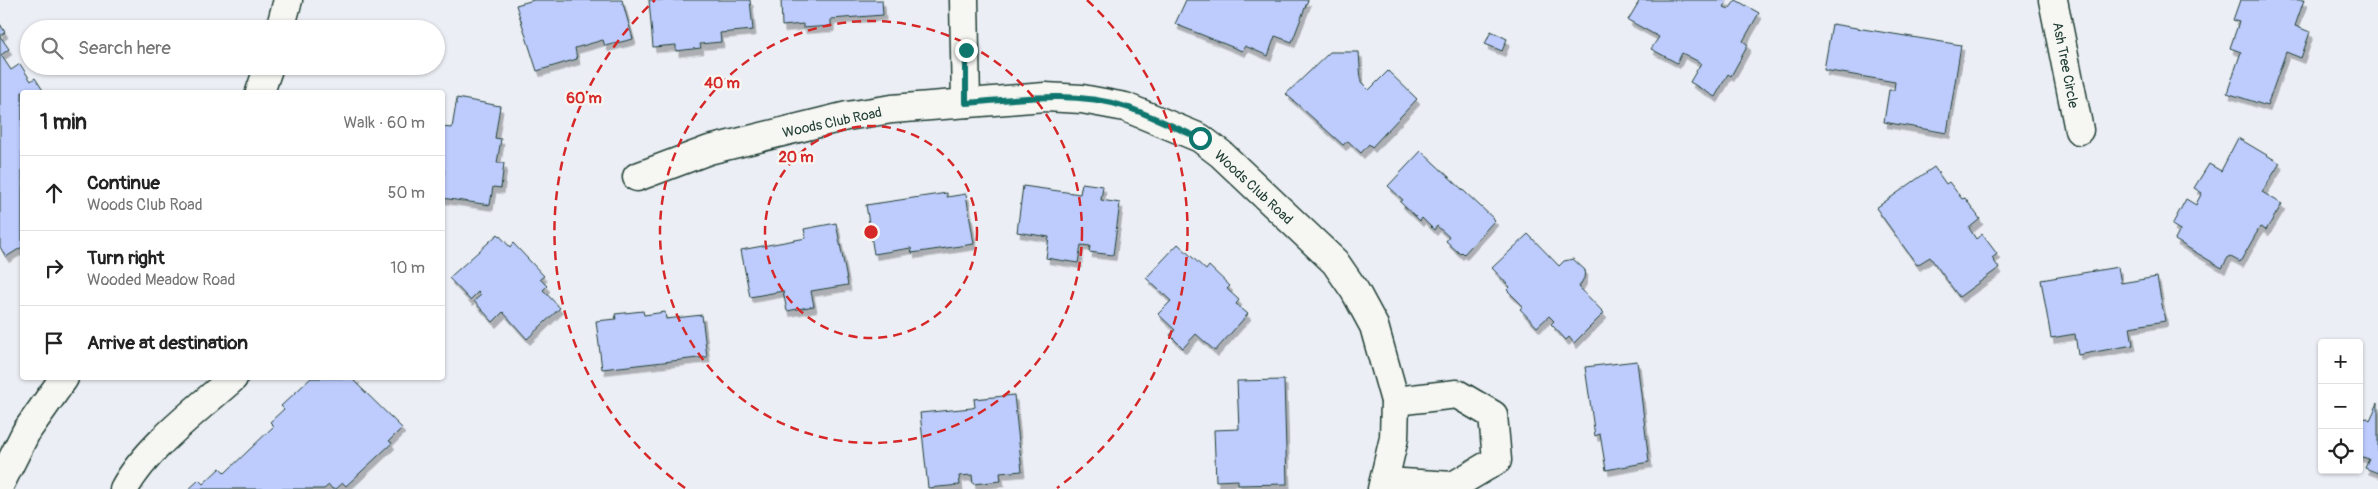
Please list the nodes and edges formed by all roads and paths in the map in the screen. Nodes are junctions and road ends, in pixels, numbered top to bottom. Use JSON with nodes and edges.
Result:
{"nodes":[{"id":1,"x":288,"y":0,"type":"edge"},
{"id":2,"x":964,"y":0,"type":"edge"},
{"id":3,"x":2053,"y":0,"type":"edge"},
{"id":4,"x":282,"y":20,"type":"edge"},
{"id":5,"x":266,"y":75,"type":"edge"},
{"id":6,"x":261,"y":90,"type":"edge"},
{"id":7,"x":966,"y":103,"type":"junction"},
{"id":8,"x":2078,"y":130,"type":"dead end"},
{"id":9,"x":637,"y":177,"type":"dead end"},
{"id":10,"x":63,"y":380,"type":"edge"},
{"id":11,"x":231,"y":380,"type":"edge"},
{"id":12,"x":1395,"y":401,"type":"junction"},
{"id":13,"x":0,"y":484,"type":"edge"},
{"id":14,"x":1384,"y":485,"type":"edge"},
{"id":15,"x":124,"y":489,"type":"edge"}],
"edges":[{"from":1,"to":4,"type":"street"},
{"from":2,"to":7,"type":"street"},
{"from":3,"to":8,"type":"street","name":"Ash Tree Circle"},
{"from":5,"to":6,"type":"street"},
{"from":7,"to":9,"type":"street","name":"Woods Club Road"},
{"from":7,"to":12,"type":"street","name":"Woods Club Road"},
{"from":10,"to":13,"type":"street"},
{"from":11,"to":15,"type":"street"},
{"from":12,"to":14,"type":"street","name":"Woods Club Road"},
{"from":12,"to":14,"type":"street"}]}
